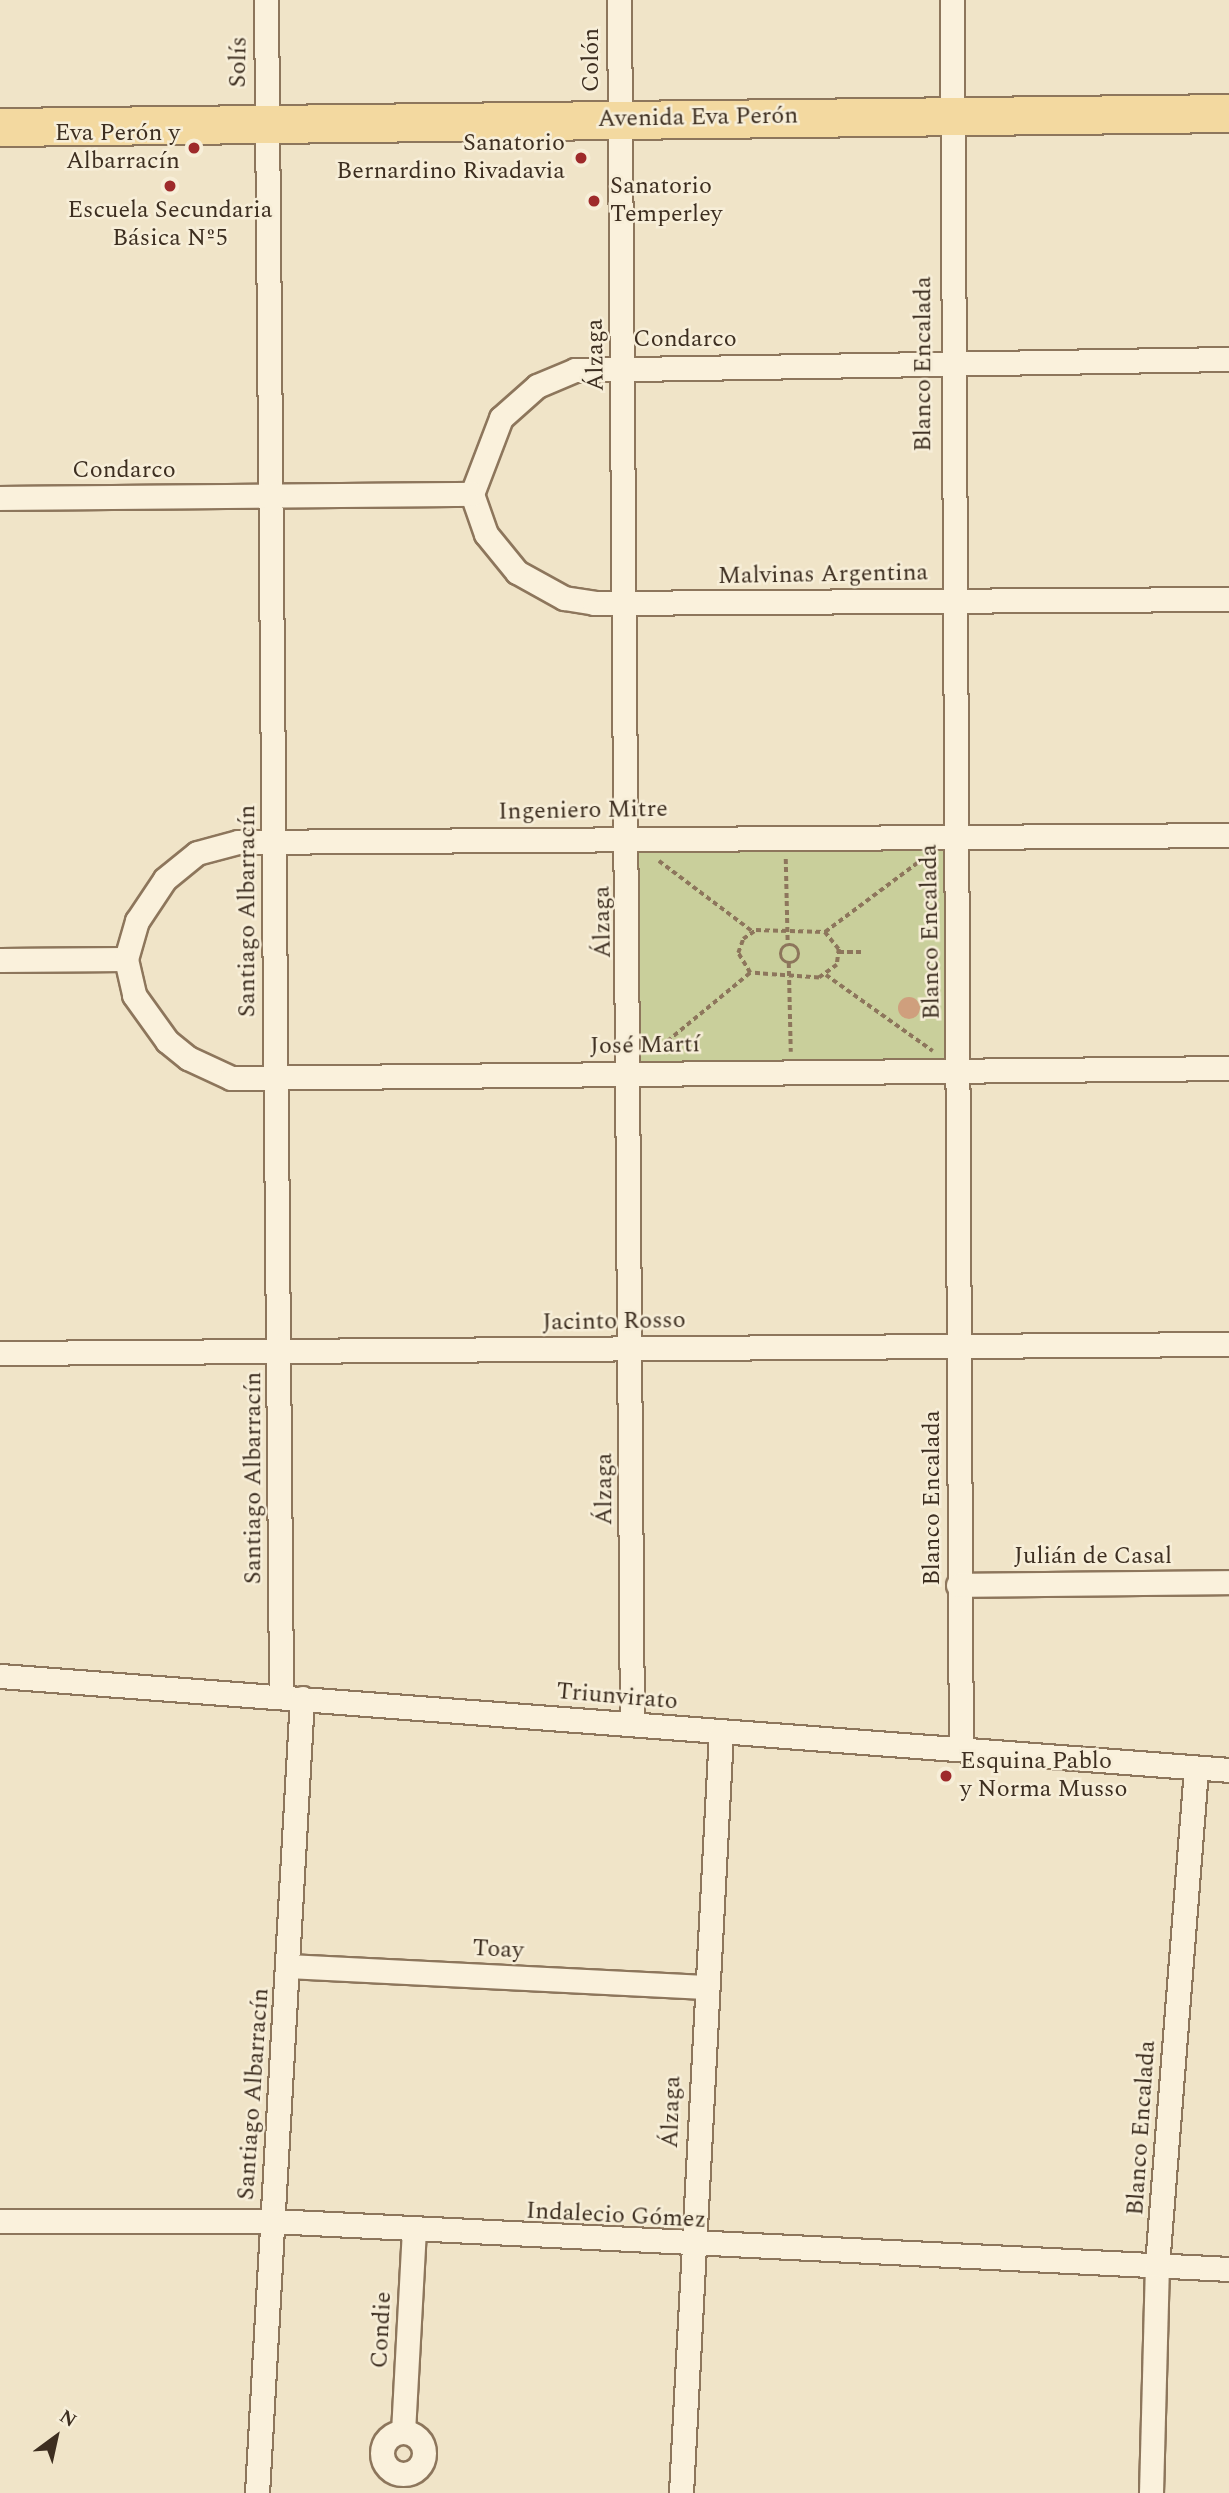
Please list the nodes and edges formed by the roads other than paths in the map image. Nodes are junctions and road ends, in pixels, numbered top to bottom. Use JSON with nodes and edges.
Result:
{"nodes":[{"id":1,"x":266,"y":0,"type":"edge"},
{"id":2,"x":619,"y":0,"type":"edge"},
{"id":3,"x":952,"y":0,"type":"edge"},
{"id":4,"x":1229,"y":113,"type":"edge"},
{"id":5,"x":952,"y":114,"type":"junction"},
{"id":6,"x":619,"y":119,"type":"junction"},
{"id":7,"x":264,"y":124,"type":"junction"},
{"id":8,"x":0,"y":127,"type":"edge"},
{"id":9,"x":1229,"y":359,"type":"edge"},
{"id":10,"x":949,"y":364,"type":"junction"},
{"id":11,"x":622,"y":367,"type":"junction"},
{"id":12,"x":472,"y":494,"type":"junction"},
{"id":13,"x":271,"y":496,"type":"junction"},
{"id":14,"x":0,"y":498,"type":"edge"},
{"id":15,"x":951,"y":599,"type":"junction"},
{"id":16,"x":1229,"y":599,"type":"edge"},
{"id":17,"x":626,"y":604,"type":"junction"},
{"id":18,"x":956,"y":834,"type":"junction"},
{"id":19,"x":1229,"y":835,"type":"edge"},
{"id":20,"x":628,"y":837,"type":"junction"},
{"id":21,"x":276,"y":840,"type":"junction"},
{"id":22,"x":126,"y":959,"type":"junction"},
{"id":23,"x":0,"y":960,"type":"edge"},
{"id":24,"x":1229,"y":1068,"type":"edge"},
{"id":25,"x":959,"y":1069,"type":"junction"},
{"id":26,"x":631,"y":1072,"type":"junction"},
{"id":27,"x":274,"y":1081,"type":"junction"},
{"id":28,"x":1229,"y":1344,"type":"edge"},
{"id":29,"x":960,"y":1345,"type":"junction"},
{"id":30,"x":631,"y":1347,"type":"junction"},
{"id":31,"x":280,"y":1352,"type":"junction"},
{"id":32,"x":0,"y":1353,"type":"edge"},
{"id":33,"x":1229,"y":1582,"type":"edge"},
{"id":34,"x":958,"y":1584,"type":"junction"},
{"id":35,"x":0,"y":1676,"type":"edge"},
{"id":36,"x":292,"y":1698,"type":"junction"},
{"id":37,"x":632,"y":1724,"type":"junction"},
{"id":38,"x":721,"y":1733,"type":"junction"},
{"id":39,"x":961,"y":1748,"type":"junction"},
{"id":40,"x":1196,"y":1768,"type":"junction"},
{"id":41,"x":1229,"y":1770,"type":"edge"},
{"id":42,"x":289,"y":1966,"type":"junction"},
{"id":43,"x":703,"y":1987,"type":"junction"},
{"id":44,"x":0,"y":2221,"type":"edge"},
{"id":45,"x":272,"y":2221,"type":"junction"},
{"id":46,"x":414,"y":2231,"type":"junction"},
{"id":47,"x":692,"y":2246,"type":"junction"},
{"id":48,"x":1157,"y":2265,"type":"junction"},
{"id":49,"x":1229,"y":2269,"type":"edge"},
{"id":50,"x":403,"y":2432,"type":"dead end"},
{"id":51,"x":257,"y":2493,"type":"edge"},
{"id":52,"x":681,"y":2493,"type":"edge"},
{"id":53,"x":1151,"y":2493,"type":"edge"}],
"edges":[{"from":1,"to":7,"type":"street","name":"Solís"},
{"from":2,"to":6,"type":"street","name":"Colón"},
{"from":3,"to":5,"type":"street","name":"Blanco Encalada"},
{"from":4,"to":5,"type":"main road","name":"Avenida Eva Perón"},
{"from":5,"to":6,"type":"main road","name":"Avenida Eva Perón"},
{"from":5,"to":10,"type":"street","name":"Blanco Encalada"},
{"from":6,"to":7,"type":"main road","name":"Avenida Eva Perón"},
{"from":6,"to":11,"type":"street","name":"Álzaga"},
{"from":7,"to":8,"type":"main road","name":"Avenida Eva Perón"},
{"from":7,"to":13,"type":"street","name":"Santiago Albarracín"},
{"from":9,"to":10,"type":"street","name":"Condarco"},
{"from":10,"to":11,"type":"street","name":"Condarco"},
{"from":10,"to":15,"type":"street","name":"Blanco Encalada"},
{"from":11,"to":12,"type":"street","name":"Condarco"},
{"from":11,"to":17,"type":"street","name":"Álzaga"},
{"from":12,"to":13,"type":"street","name":"Condarco"},
{"from":12,"to":17,"type":"street","name":"Malvinas Argentina"},
{"from":13,"to":14,"type":"street","name":"Condarco"},
{"from":13,"to":21,"type":"street","name":"Santiago Albarracín"},
{"from":15,"to":16,"type":"street","name":"Malvinas Argentina"},
{"from":15,"to":17,"type":"street","name":"Malvinas Argentina"},
{"from":15,"to":18,"type":"street","name":"Blanco Encalada"},
{"from":17,"to":20,"type":"street","name":"Álzaga"},
{"from":18,"to":19,"type":"street","name":"Ingeniero Mitre"},
{"from":18,"to":20,"type":"street","name":"Ingeniero Mitre"},
{"from":18,"to":25,"type":"street","name":"Blanco Encalada"},
{"from":20,"to":21,"type":"street","name":"Ingeniero Mitre"},
{"from":20,"to":26,"type":"street","name":"Álzaga"},
{"from":21,"to":22,"type":"street","name":"Ingeniero Mitre"},
{"from":21,"to":27,"type":"street","name":"Santiago Albarracín"},
{"from":22,"to":23,"type":"street"},
{"from":22,"to":27,"type":"street","name":"José Martí"},
{"from":24,"to":25,"type":"street","name":"José Martí"},
{"from":25,"to":26,"type":"street","name":"José Martí"},
{"from":25,"to":29,"type":"street","name":"Blanco Encalada"},
{"from":26,"to":27,"type":"street","name":"José Martí"},
{"from":26,"to":30,"type":"street","name":"Álzaga"},
{"from":27,"to":31,"type":"street","name":"Santiago Albarracín"},
{"from":28,"to":29,"type":"street","name":"Jacinto Rosso"},
{"from":29,"to":30,"type":"street","name":"Jacinto Rosso"},
{"from":29,"to":34,"type":"street","name":"Blanco Encalada"},
{"from":30,"to":31,"type":"street","name":"Jacinto Rosso"},
{"from":30,"to":37,"type":"street","name":"Álzaga"},
{"from":31,"to":32,"type":"street","name":"Jacinto Rosso"},
{"from":31,"to":36,"type":"street","name":"Santiago Albarracín"},
{"from":33,"to":34,"type":"street","name":"Julián de Casal"},
{"from":34,"to":39,"type":"street","name":"Blanco Encalada"},
{"from":35,"to":36,"type":"street","name":"Triunvirato"},
{"from":36,"to":37,"type":"street","name":"Triunvirato"},
{"from":36,"to":42,"type":"street","name":"Santiago Albarracín"},
{"from":37,"to":38,"type":"street","name":"Triunvirato"},
{"from":38,"to":39,"type":"street","name":"Triunvirato"},
{"from":38,"to":43,"type":"street","name":"Álzaga"},
{"from":39,"to":40,"type":"street","name":"Triunvirato"},
{"from":40,"to":41,"type":"street","name":"Triunvirato"},
{"from":40,"to":48,"type":"street","name":"Blanco Encalada"},
{"from":42,"to":43,"type":"street","name":"Toay"},
{"from":42,"to":45,"type":"street","name":"Santiago Albarracín"},
{"from":43,"to":47,"type":"street","name":"Álzaga"},
{"from":44,"to":45,"type":"street","name":"Indalecio Gómez"},
{"from":45,"to":46,"type":"street","name":"Indalecio Gómez"},
{"from":45,"to":51,"type":"street","name":"Santiago Albarracín"},
{"from":46,"to":47,"type":"street","name":"Indalecio Gómez"},
{"from":46,"to":50,"type":"street","name":"Condie"},
{"from":47,"to":48,"type":"street","name":"Indalecio Gómez"},
{"from":47,"to":52,"type":"street","name":"Álzaga"},
{"from":48,"to":49,"type":"street","name":"Indalecio Gómez"},
{"from":48,"to":53,"type":"street","name":"Blanco Encalada"}]}
